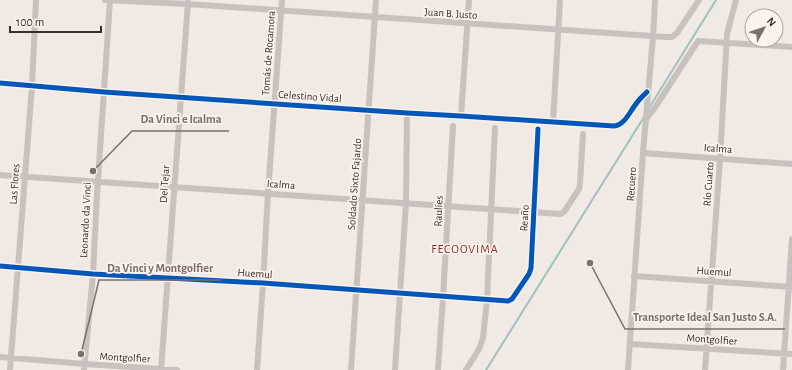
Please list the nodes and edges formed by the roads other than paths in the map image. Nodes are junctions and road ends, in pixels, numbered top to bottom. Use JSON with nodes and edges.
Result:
{"nodes":[{"id":1,"x":36,"y":0,"type":"edge"},
{"id":2,"x":105,"y":0,"type":"edge"},
{"id":3,"x":110,"y":0,"type":"edge"},
{"id":4,"x":282,"y":0,"type":"edge"},
{"id":5,"x":376,"y":0,"type":"edge"},
{"id":6,"x":469,"y":0,"type":"edge"},
{"id":7,"x":560,"y":0,"type":"edge"},
{"id":8,"x":655,"y":0,"type":"edge"},
{"id":9,"x":700,"y":0,"type":"edge"},
{"id":10,"x":736,"y":0,"type":"edge"},
{"id":11,"x":188,"y":2,"type":"edge"},
{"id":12,"x":281,"y":11,"type":"junction"},
{"id":13,"x":375,"y":17,"type":"junction"},
{"id":14,"x":468,"y":24,"type":"junction"},
{"id":15,"x":558,"y":30,"type":"junction"},
{"id":16,"x":653,"y":37,"type":"junction"},
{"id":17,"x":727,"y":42,"type":"junction"},
{"id":18,"x":792,"y":47,"type":"edge"},
{"id":19,"x":0,"y":83,"type":"edge"},
{"id":20,"x":32,"y":86,"type":"junction"},
{"id":21,"x":104,"y":92,"type":"junction"},
{"id":22,"x":647,"y":92,"type":"junction"},
{"id":23,"x":181,"y":97,"type":"junction"},
{"id":24,"x":274,"y":104,"type":"junction"},
{"id":25,"x":369,"y":110,"type":"junction"},
{"id":26,"x":407,"y":113,"type":"junction"},
{"id":27,"x":461,"y":116,"type":"junction"},
{"id":28,"x":645,"y":120,"type":"junction"},
{"id":29,"x":553,"y":122,"type":"junction"},
{"id":30,"x":453,"y":126,"type":"dead end"},
{"id":31,"x":495,"y":128,"type":"dead end"},
{"id":32,"x":538,"y":129,"type":"dead end"},
{"id":33,"x":584,"y":134,"type":"dead end"},
{"id":34,"x":643,"y":153,"type":"junction"},
{"id":35,"x":720,"y":158,"type":"junction"},
{"id":36,"x":792,"y":164,"type":"edge"},
{"id":37,"x":0,"y":174,"type":"edge"},
{"id":38,"x":25,"y":176,"type":"junction"},
{"id":39,"x":98,"y":182,"type":"junction"},
{"id":40,"x":174,"y":187,"type":"junction"},
{"id":41,"x":268,"y":193,"type":"junction"},
{"id":42,"x":363,"y":200,"type":"junction"},
{"id":43,"x":406,"y":203,"type":"junction"},
{"id":44,"x":449,"y":206,"type":"junction"},
{"id":45,"x":491,"y":209,"type":"junction"},
{"id":46,"x":534,"y":212,"type":"junction"},
{"id":47,"x":792,"y":239,"type":"edge"},
{"id":48,"x":0,"y":266,"type":"edge"},
{"id":49,"x":19,"y":267,"type":"junction"},
{"id":50,"x":92,"y":274,"type":"junction"},
{"id":51,"x":634,"y":276,"type":"junction"},
{"id":52,"x":167,"y":278,"type":"junction"},
{"id":53,"x":712,"y":281,"type":"junction"},
{"id":54,"x":263,"y":284,"type":"junction"},
{"id":55,"x":790,"y":287,"type":"edge"},
{"id":56,"x":356,"y":290,"type":"junction"},
{"id":57,"x":400,"y":294,"type":"junction"},
{"id":58,"x":444,"y":297,"type":"junction"},
{"id":59,"x":487,"y":300,"type":"junction"},
{"id":60,"x":508,"y":301,"type":"joint"},
{"id":61,"x":630,"y":344,"type":"junction"},
{"id":62,"x":707,"y":349,"type":"junction"},
{"id":63,"x":784,"y":354,"type":"junction"},
{"id":64,"x":792,"y":354,"type":"edge"},
{"id":65,"x":0,"y":357,"type":"edge"},
{"id":66,"x":11,"y":357,"type":"junction"},
{"id":67,"x":85,"y":367,"type":"edge"},
{"id":68,"x":161,"y":369,"type":"edge"},
{"id":69,"x":10,"y":370,"type":"edge"},
{"id":70,"x":177,"y":370,"type":"edge"},
{"id":71,"x":257,"y":370,"type":"edge"},
{"id":72,"x":351,"y":370,"type":"edge"},
{"id":73,"x":395,"y":370,"type":"edge"},
{"id":74,"x":438,"y":370,"type":"edge"},
{"id":75,"x":466,"y":370,"type":"edge"},
{"id":76,"x":628,"y":370,"type":"edge"},
{"id":77,"x":705,"y":370,"type":"edge"},
{"id":78,"x":784,"y":370,"type":"edge"}],
"edges":[{"from":1,"to":20,"type":"street","name":"Las Flores"},
{"from":2,"to":3,"type":"street","name":"Juan B. Justo"},
{"from":3,"to":11,"type":"street","name":"Juan B. Justo"},
{"from":3,"to":21,"type":"street","name":"Leonardo da Vinci"},
{"from":4,"to":12,"type":"street","name":"Tomás de Rocamora"},
{"from":5,"to":13,"type":"street","name":"Soldado Sixto Fajardo"},
{"from":6,"to":14,"type":"street"},
{"from":7,"to":15,"type":"street"},
{"from":8,"to":16,"type":"street","name":"Recuero"},
{"from":9,"to":16,"type":"street","name":"Juan B. Justo"},
{"from":10,"to":17,"type":"street","name":"Río Cuarto"},
{"from":11,"to":12,"type":"street","name":"Juan B. Justo"},
{"from":11,"to":23,"type":"street","name":"Del Tejar"},
{"from":12,"to":13,"type":"street","name":"Juan B. Justo"},
{"from":12,"to":24,"type":"street","name":"Tomás de Rocamora"},
{"from":13,"to":14,"type":"street","name":"Juan B. Justo"},
{"from":13,"to":25,"type":"street","name":"Soldado Sixto Fajardo"},
{"from":14,"to":15,"type":"street","name":"Juan B. Justo"},
{"from":14,"to":27,"type":"street"},
{"from":15,"to":16,"type":"street","name":"Juan B. Justo"},
{"from":15,"to":29,"type":"street"},
{"from":16,"to":22,"type":"street","name":"Recuero"},
{"from":17,"to":18,"type":"street"},
{"from":17,"to":28,"type":"street"},
{"from":17,"to":35,"type":"street","name":"Río Cuarto"},
{"from":19,"to":20,"type":"street","name":"Celestino Vidal"},
{"from":20,"to":21,"type":"street","name":"Celestino Vidal"},
{"from":20,"to":38,"type":"street","name":"Las Flores"},
{"from":21,"to":23,"type":"street","name":"Celestino Vidal"},
{"from":21,"to":39,"type":"street","name":"Leonardo da Vinci"},
{"from":22,"to":28,"type":"street","name":"Recuero"},
{"from":22,"to":29,"type":"street","name":"Celestino Vidal"},
{"from":23,"to":24,"type":"street","name":"Celestino Vidal"},
{"from":23,"to":40,"type":"street","name":"Del Tejar"},
{"from":24,"to":25,"type":"street","name":"Celestino Vidal"},
{"from":24,"to":41,"type":"street","name":"Tomás de Rocamora"},
{"from":25,"to":26,"type":"street","name":"Celestino Vidal"},
{"from":25,"to":42,"type":"street","name":"Soldado Sixto Fajardo"},
{"from":26,"to":27,"type":"street","name":"Celestino Vidal"},
{"from":26,"to":43,"type":"street"},
{"from":27,"to":29,"type":"street","name":"Celestino Vidal"},
{"from":28,"to":34,"type":"street","name":"Recuero"},
{"from":30,"to":44,"type":"street","name":"Raulíes"},
{"from":31,"to":45,"type":"street"},
{"from":32,"to":46,"type":"street","name":"Reaño"},
{"from":33,"to":46,"type":"street","name":"Icalma"},
{"from":34,"to":35,"type":"street","name":"Icalma"},
{"from":34,"to":51,"type":"street","name":"Recuero"},
{"from":35,"to":36,"type":"street","name":"Icalma"},
{"from":35,"to":53,"type":"street","name":"Río Cuarto"},
{"from":37,"to":38,"type":"street","name":"Icalma"},
{"from":38,"to":39,"type":"street","name":"Icalma"},
{"from":38,"to":49,"type":"street","name":"Las Flores"},
{"from":39,"to":40,"type":"street","name":"Icalma"},
{"from":39,"to":50,"type":"street","name":"Leonardo da Vinci"},
{"from":40,"to":41,"type":"street","name":"Icalma"},
{"from":40,"to":52,"type":"street","name":"Del Tejar"},
{"from":41,"to":42,"type":"street","name":"Icalma"},
{"from":41,"to":54,"type":"street","name":"Tomás de Rocamora"},
{"from":42,"to":43,"type":"street","name":"Icalma"},
{"from":42,"to":56,"type":"street","name":"Soldado Sixto Fajardo"},
{"from":43,"to":44,"type":"street","name":"Icalma"},
{"from":43,"to":57,"type":"street"},
{"from":44,"to":45,"type":"street","name":"Icalma"},
{"from":44,"to":58,"type":"street","name":"Raulíes"},
{"from":45,"to":46,"type":"street","name":"Icalma"},
{"from":45,"to":59,"type":"street"},
{"from":46,"to":60,"type":"street","name":"Reaño"},
{"from":47,"to":55,"type":"street"},
{"from":48,"to":49,"type":"street","name":"Huemul"},
{"from":49,"to":50,"type":"street","name":"Huemul"},
{"from":49,"to":66,"type":"street","name":"Las Flores"},
{"from":50,"to":52,"type":"street","name":"Huemul"},
{"from":50,"to":67,"type":"street","name":"Leonardo da Vinci"},
{"from":51,"to":53,"type":"street","name":"Huemul"},
{"from":51,"to":61,"type":"street","name":"Recuero"},
{"from":52,"to":54,"type":"street","name":"Huemul"},
{"from":52,"to":68,"type":"street","name":"Del Tejar"},
{"from":53,"to":55,"type":"street","name":"Huemul"},
{"from":53,"to":62,"type":"street","name":"Río Cuarto"},
{"from":54,"to":56,"type":"street","name":"Huemul"},
{"from":54,"to":71,"type":"street","name":"Tomás de Rocamora"},
{"from":55,"to":63,"type":"street"},
{"from":56,"to":57,"type":"street","name":"Huemul"},
{"from":56,"to":72,"type":"street","name":"Soldado Sixto Fajardo"},
{"from":57,"to":58,"type":"street","name":"Huemul"},
{"from":57,"to":73,"type":"street"},
{"from":58,"to":59,"type":"street","name":"Huemul"},
{"from":58,"to":74,"type":"street","name":"Raulíes"},
{"from":59,"to":60,"type":"street","name":"Huemul"},
{"from":59,"to":75,"type":"street"},
{"from":61,"to":62,"type":"street","name":"Montgolfier"},
{"from":61,"to":76,"type":"street","name":"Recuero"},
{"from":62,"to":63,"type":"street","name":"Montgolfier"},
{"from":62,"to":77,"type":"street","name":"Río Cuarto"},
{"from":63,"to":64,"type":"street","name":"Montgolfier"},
{"from":63,"to":78,"type":"street"},
{"from":65,"to":66,"type":"street","name":"Montgolfier"},
{"from":66,"to":67,"type":"street","name":"Montgolfier"},
{"from":66,"to":69,"type":"street","name":"Las Flores"},
{"from":67,"to":68,"type":"street","name":"Montgolfier"},
{"from":68,"to":70,"type":"street","name":"Montgolfier"}]}
